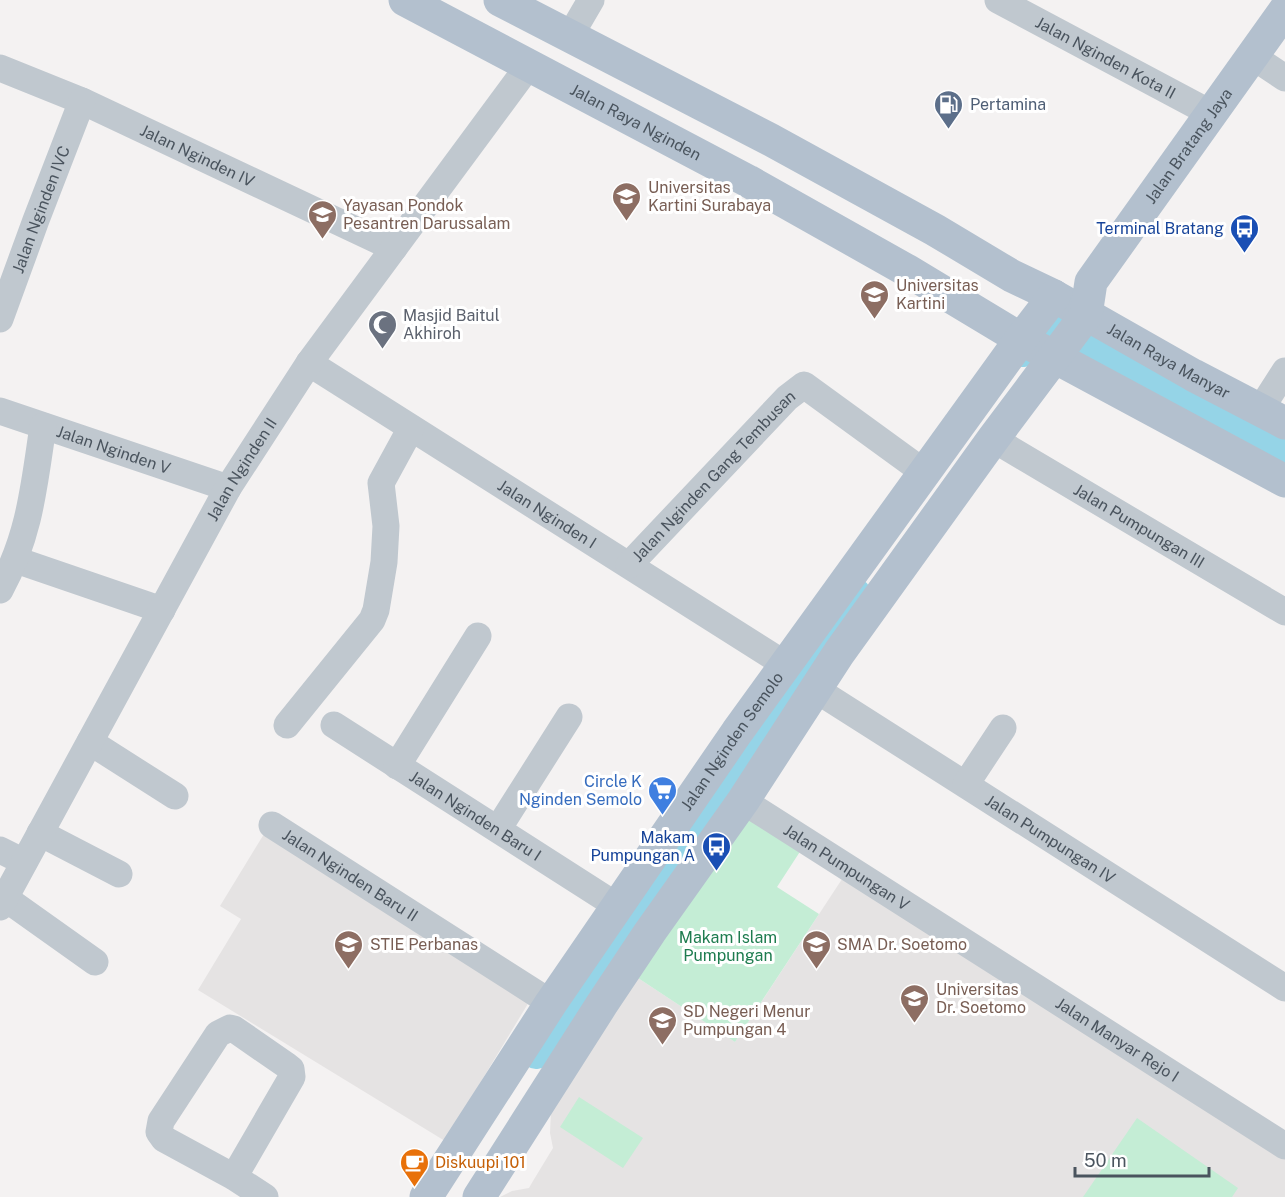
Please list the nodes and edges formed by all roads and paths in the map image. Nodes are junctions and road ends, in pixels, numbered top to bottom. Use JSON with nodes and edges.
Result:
{"nodes":[{"id":1,"x":405,"y":0,"type":"edge"},
{"id":2,"x":500,"y":0,"type":"edge"},
{"id":3,"x":591,"y":0,"type":"edge"},
{"id":4,"x":998,"y":0,"type":"edge"},
{"id":5,"x":1285,"y":10,"type":"edge"},
{"id":6,"x":570,"y":36,"type":"junction"},
{"id":7,"x":1252,"y":56,"type":"junction"},
{"id":8,"x":530,"y":64,"type":"junction"},
{"id":9,"x":0,"y":68,"type":"edge"},
{"id":10,"x":1285,"y":78,"type":"edge"},
{"id":11,"x":82,"y":101,"type":"junction"},
{"id":12,"x":1212,"y":114,"type":"junction"},
{"id":13,"x":771,"y":140,"type":"junction"},
{"id":14,"x":748,"y":181,"type":"junction"},
{"id":15,"x":394,"y":248,"type":"junction"},
{"id":16,"x":1091,"y":282,"type":"junction"},
{"id":17,"x":1054,"y":296,"type":"junction"},
{"id":18,"x":0,"y":319,"type":"edge"},
{"id":19,"x":1052,"y":340,"type":"junction"},
{"id":20,"x":309,"y":363,"type":"junction"},
{"id":21,"x":1285,"y":371,"type":"edge"},
{"id":22,"x":0,"y":411,"type":"edge"},
{"id":23,"x":1273,"y":416,"type":"edge"},
{"id":24,"x":43,"y":426,"type":"junction"},
{"id":25,"x":411,"y":428,"type":"junction"},
{"id":26,"x":993,"y":439,"type":"junction"},
{"id":27,"x":925,"y":473,"type":"junction"},
{"id":28,"x":1285,"y":481,"type":"edge"},
{"id":29,"x":228,"y":488,"type":"junction"},
{"id":30,"x":16,"y":560,"type":"junction"},
{"id":31,"x":629,"y":565,"type":"junction"},
{"id":32,"x":0,"y":590,"type":"edge"},
{"id":33,"x":162,"y":610,"type":"junction"},
{"id":34,"x":1285,"y":612,"type":"edge"},
{"id":35,"x":478,"y":636,"type":"dead end"},
{"id":36,"x":781,"y":662,"type":"junction"},
{"id":37,"x":815,"y":689,"type":"junction"},
{"id":38,"x":569,"y":717,"type":"dead end"},
{"id":39,"x":287,"y":725,"type":"dead end"},
{"id":40,"x":334,"y":725,"type":"dead end"},
{"id":41,"x":1003,"y":728,"type":"dead end"},
{"id":42,"x":90,"y":742,"type":"junction"},
{"id":43,"x":754,"y":744,"type":"junction"},
{"id":44,"x":397,"y":766,"type":"junction"},
{"id":45,"x":966,"y":784,"type":"junction"},
{"id":46,"x":175,"y":796,"type":"dead end"},
{"id":47,"x":743,"y":801,"type":"junction"},
{"id":48,"x":272,"y":825,"type":"dead end"},
{"id":49,"x":498,"y":829,"type":"junction"},
{"id":50,"x":40,"y":833,"type":"junction"},
{"id":51,"x":0,"y":850,"type":"edge"},
{"id":52,"x":24,"y":862,"type":"junction"},
{"id":53,"x":119,"y":874,"type":"dead end"},
{"id":54,"x":2,"y":902,"type":"edge"},
{"id":55,"x":617,"y":906,"type":"junction"},
{"id":56,"x":950,"y":932,"type":"joint"},
{"id":57,"x":95,"y":962,"type":"dead end"},
{"id":58,"x":1285,"y":988,"type":"edge"},
{"id":59,"x":551,"y":1003,"type":"junction"},
{"id":60,"x":1282,"y":1136,"type":"edge"},
{"id":61,"x":234,"y":1177,"type":"junction"},
{"id":62,"x":265,"y":1197,"type":"edge"},
{"id":63,"x":426,"y":1197,"type":"edge"},
{"id":64,"x":479,"y":1197,"type":"edge"}],
"edges":[{"from":1,"to":8,"type":"main road","name":"Jalan Raya Nginden"},
{"from":2,"to":6,"type":"main road"},
{"from":3,"to":6,"type":"street"},
{"from":4,"to":12,"type":"street","name":"Jalan Nginden Kota II"},
{"from":5,"to":7,"type":"main road","name":"Jalan Bratang Jaya"},
{"from":6,"to":13,"type":"main road"},
{"from":7,"to":10,"type":"street"},
{"from":7,"to":12,"type":"main road","name":"Jalan Bratang Jaya"},
{"from":8,"to":14,"type":"main road","name":"Jalan Raya Nginden"},
{"from":8,"to":15,"type":"street","name":"Jalan Nginden II"},
{"from":9,"to":11,"type":"street","name":"Jalan Nginden IV"},
{"from":11,"to":15,"type":"street","name":"Jalan Nginden IV"},
{"from":11,"to":18,"type":"street","name":"Jalan Nginden IVC"},
{"from":12,"to":16,"type":"main road","name":"Jalan Bratang Jaya"},
{"from":13,"to":14,"type":"main road"},
{"from":13,"to":17,"type":"main road"},
{"from":14,"to":19,"type":"main road","name":"Jalan Raya Nginden"},
{"from":15,"to":20,"type":"street","name":"Jalan Nginden II"},
{"from":16,"to":17,"type":"main road"},
{"from":16,"to":19,"type":"main road","name":"Jalan Bratang Jaya"},
{"from":17,"to":19,"type":"main road","name":"Jalan Nginden Semolo"},
{"from":17,"to":19,"type":"main road","name":"Jalan Raya Manyar"},
{"from":19,"to":23,"type":"main road","name":"Jalan Raya Manyar"},
{"from":19,"to":26,"type":"main road","name":"Jalan Nginden Semolo"},
{"from":19,"to":27,"type":"main road","name":"Jalan Nginden Semolo"},
{"from":19,"to":28,"type":"main road","name":"Jalan Raya Manyar"},
{"from":20,"to":25,"type":"street","name":"Jalan Nginden I"},
{"from":20,"to":29,"type":"street","name":"Jalan Nginden II"},
{"from":21,"to":23,"type":"street"},
{"from":22,"to":24,"type":"street","name":"Jalan Nginden V"},
{"from":24,"to":29,"type":"street","name":"Jalan Nginden V"},
{"from":24,"to":30,"type":"street"},
{"from":25,"to":31,"type":"street","name":"Jalan Nginden I"},
{"from":25,"to":39,"type":"street"},
{"from":26,"to":34,"type":"street","name":"Jalan Pumpungan III"},
{"from":26,"to":37,"type":"main road","name":"Jalan Nginden Semolo"},
{"from":27,"to":31,"type":"street","name":"Jalan Nginden Gang Tembusan"},
{"from":27,"to":36,"type":"main road","name":"Jalan Nginden Semolo"},
{"from":29,"to":33,"type":"street","name":"Jalan Nginden II"},
{"from":30,"to":32,"type":"street"},
{"from":30,"to":33,"type":"street"},
{"from":31,"to":36,"type":"street","name":"Jalan Nginden I"},
{"from":33,"to":42,"type":"street","name":"Jalan Nginden II"},
{"from":35,"to":44,"type":"street"},
{"from":36,"to":43,"type":"main road","name":"Jalan Nginden Semolo"},
{"from":37,"to":43,"type":"main road","name":"Jalan Nginden Semolo"},
{"from":37,"to":45,"type":"street","name":"Jalan Pumpungan IV"},
{"from":38,"to":49,"type":"street"},
{"from":40,"to":44,"type":"street","name":"Jalan Nginden Baru I"},
{"from":41,"to":45,"type":"street"},
{"from":42,"to":46,"type":"street"},
{"from":42,"to":50,"type":"street","name":"Jalan Nginden II"},
{"from":43,"to":47,"type":"main road","name":"Jalan Nginden Semolo"},
{"from":43,"to":55,"type":"main road","name":"Jalan Nginden Semolo"},
{"from":44,"to":49,"type":"street","name":"Jalan Nginden Baru I"},
{"from":45,"to":58,"type":"street","name":"Jalan Pumpungan IV"},
{"from":47,"to":56,"type":"street","name":"Jalan Pumpungan V"},
{"from":47,"to":64,"type":"main road","name":"Jalan Nginden Semolo"},
{"from":48,"to":59,"type":"street","name":"Jalan Nginden Baru II"},
{"from":49,"to":55,"type":"street","name":"Jalan Nginden Baru I"},
{"from":50,"to":52,"type":"street","name":"Jalan Nginden II"},
{"from":50,"to":53,"type":"street"},
{"from":51,"to":52,"type":"street"},
{"from":52,"to":54,"type":"street","name":"Jalan Nginden II"},
{"from":54,"to":57,"type":"street"},
{"from":55,"to":59,"type":"main road","name":"Jalan Nginden Semolo"},
{"from":56,"to":60,"type":"street","name":"Jalan Manyar Rejo I"},
{"from":59,"to":63,"type":"main road","name":"Jalan Nginden Semolo"},
{"from":61,"to":61,"type":"street"},
{"from":61,"to":62,"type":"street"}]}
